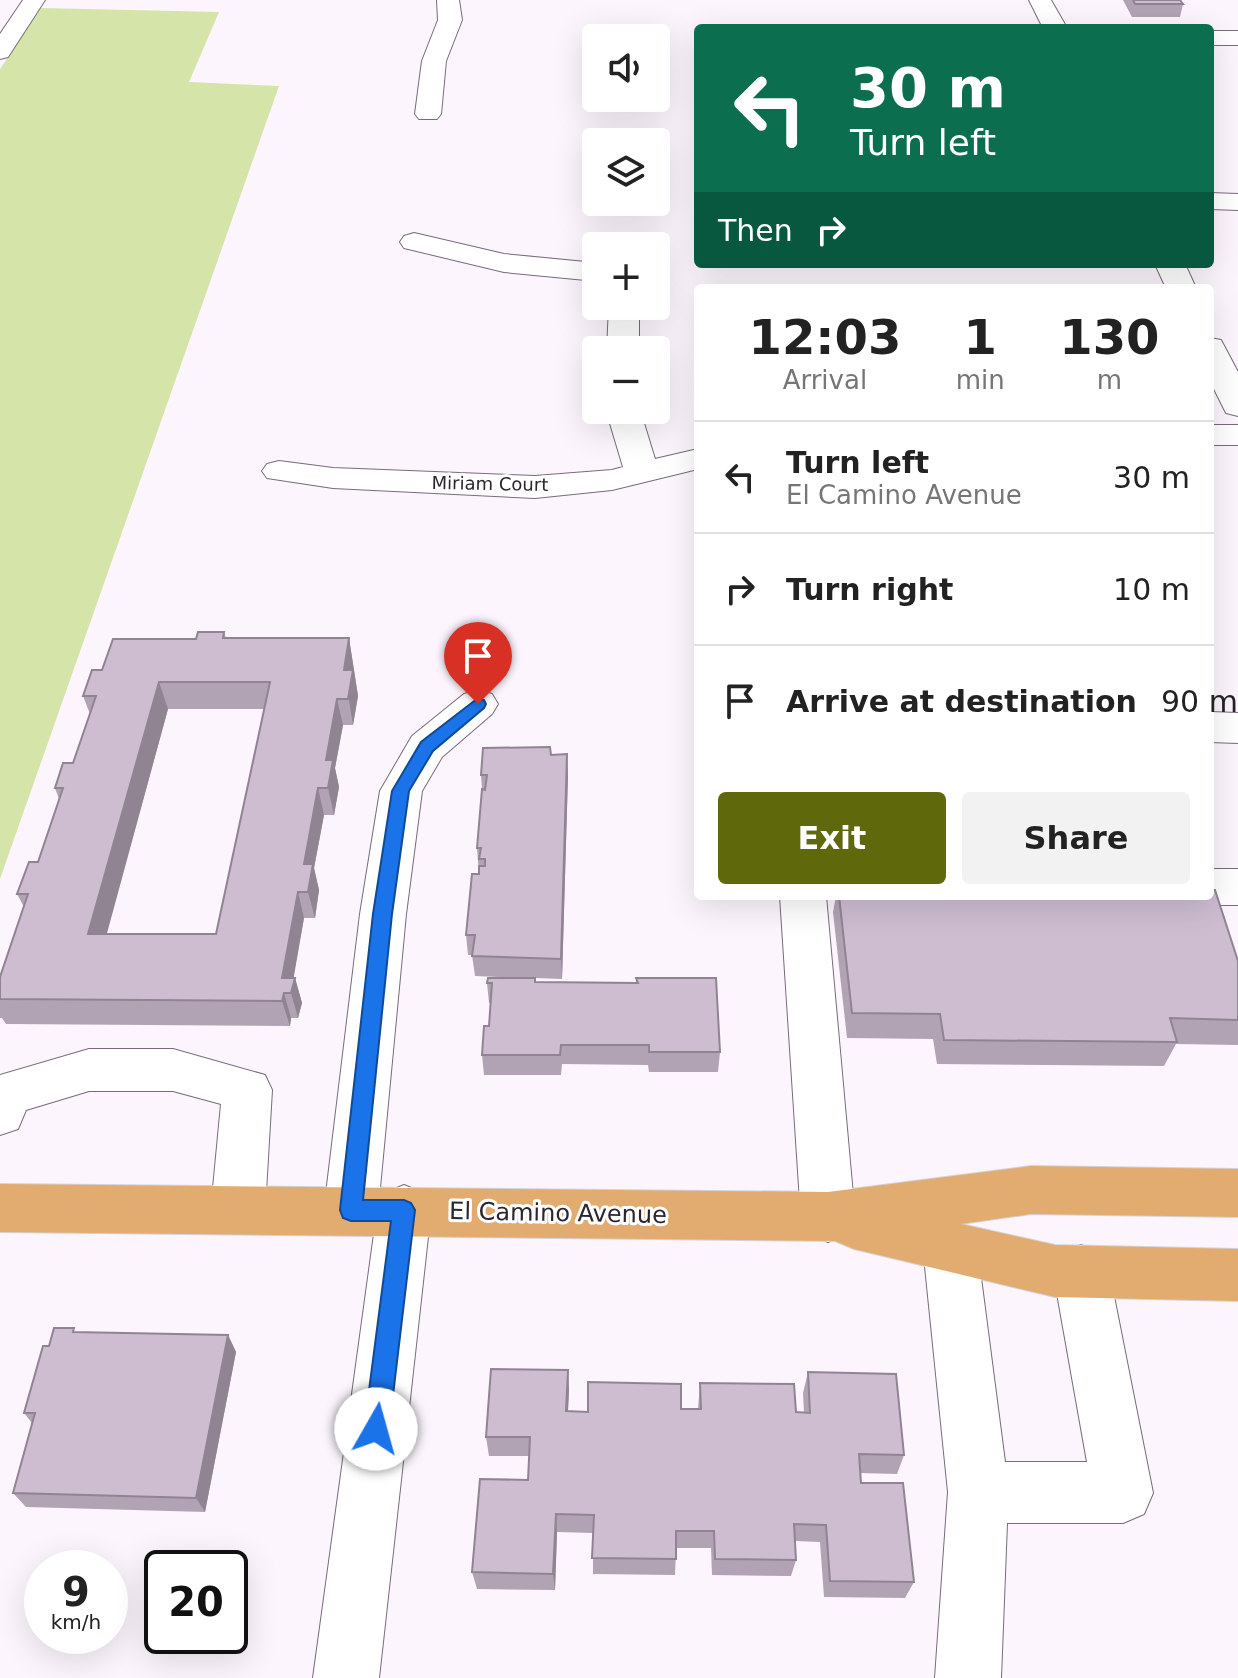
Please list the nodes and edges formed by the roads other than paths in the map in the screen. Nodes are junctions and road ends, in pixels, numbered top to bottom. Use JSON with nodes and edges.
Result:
{"nodes":[{"id":1,"x":34,"y":0,"type":"edge"},
{"id":2,"x":448,"y":0,"type":"edge"},
{"id":3,"x":1040,"y":0,"type":"edge"},
{"id":4,"x":1053,"y":24,"type":"edge"},
{"id":5,"x":1214,"y":38,"type":"edge"},
{"id":6,"x":1238,"y":38,"type":"edge"},
{"id":7,"x":0,"y":52,"type":"edge"},
{"id":8,"x":428,"y":114,"type":"dead end"},
{"id":9,"x":1214,"y":201,"type":"edge"},
{"id":10,"x":1238,"y":202,"type":"edge"},
{"id":11,"x":414,"y":242,"type":"dead end"},
{"id":12,"x":582,"y":271,"type":"edge"},
{"id":13,"x":1214,"y":355,"type":"edge"},
{"id":14,"x":1238,"y":406,"type":"edge"},
{"id":15,"x":627,"y":424,"type":"edge"},
{"id":16,"x":1214,"y":435,"type":"edge"},
{"id":17,"x":1238,"y":435,"type":"edge"},
{"id":18,"x":694,"y":460,"type":"edge"},
{"id":19,"x":279,"y":471,"type":"dead end"},
{"id":20,"x":643,"y":474,"type":"junction"},
{"id":21,"x":478,"y":704,"type":"dead end"},
{"id":22,"x":1214,"y":727,"type":"edge"},
{"id":23,"x":1238,"y":728,"type":"edge"},
{"id":24,"x":1214,"y":887,"type":"edge"},
{"id":25,"x":1238,"y":887,"type":"edge"},
{"id":26,"x":803,"y":900,"type":"edge"},
{"id":27,"x":0,"y":1113,"type":"edge"},
{"id":28,"x":1238,"y":1193,"type":"edge"},
{"id":29,"x":0,"y":1208,"type":"edge"},
{"id":30,"x":238,"y":1209,"type":"junction"},
{"id":31,"x":377,"y":1210,"type":"junction"},
{"id":32,"x":828,"y":1217,"type":"junction"},
{"id":33,"x":950,"y":1247,"type":"junction"},
{"id":34,"x":1081,"y":1271,"type":"junction"},
{"id":35,"x":1238,"y":1275,"type":"edge"},
{"id":36,"x":978,"y":1492,"type":"junction"},
{"id":37,"x":346,"y":1678,"type":"edge"},
{"id":38,"x":968,"y":1678,"type":"edge"}],
"edges":[{"from":1,"to":7,"type":"street"},
{"from":2,"to":8,"type":"street"},
{"from":3,"to":4,"type":"street"},
{"from":5,"to":6,"type":"street"},
{"from":9,"to":10,"type":"street"},
{"from":11,"to":12,"type":"street"},
{"from":13,"to":14,"type":"street"},
{"from":15,"to":20,"type":"street"},
{"from":16,"to":17,"type":"street"},
{"from":18,"to":20,"type":"street","name":"Miriam Court"},
{"from":19,"to":20,"type":"street","name":"Miriam Court"},
{"from":21,"to":31,"type":"street"},
{"from":22,"to":23,"type":"street"},
{"from":24,"to":25,"type":"street"},
{"from":26,"to":32,"type":"street"},
{"from":27,"to":30,"type":"street"},
{"from":28,"to":32,"type":"main road","name":"El Camino Avenue"},
{"from":29,"to":30,"type":"main road","name":"El Camino Avenue"},
{"from":30,"to":31,"type":"main road","name":"El Camino Avenue"},
{"from":31,"to":32,"type":"main road","name":"El Camino Avenue"},
{"from":31,"to":37,"type":"street"},
{"from":32,"to":33,"type":"main road","name":"El Camino Avenue"},
{"from":33,"to":34,"type":"main road","name":"El Camino Avenue"},
{"from":33,"to":36,"type":"street"},
{"from":34,"to":35,"type":"main road","name":"El Camino Avenue"},
{"from":34,"to":36,"type":"street"},
{"from":36,"to":38,"type":"street"}]}
